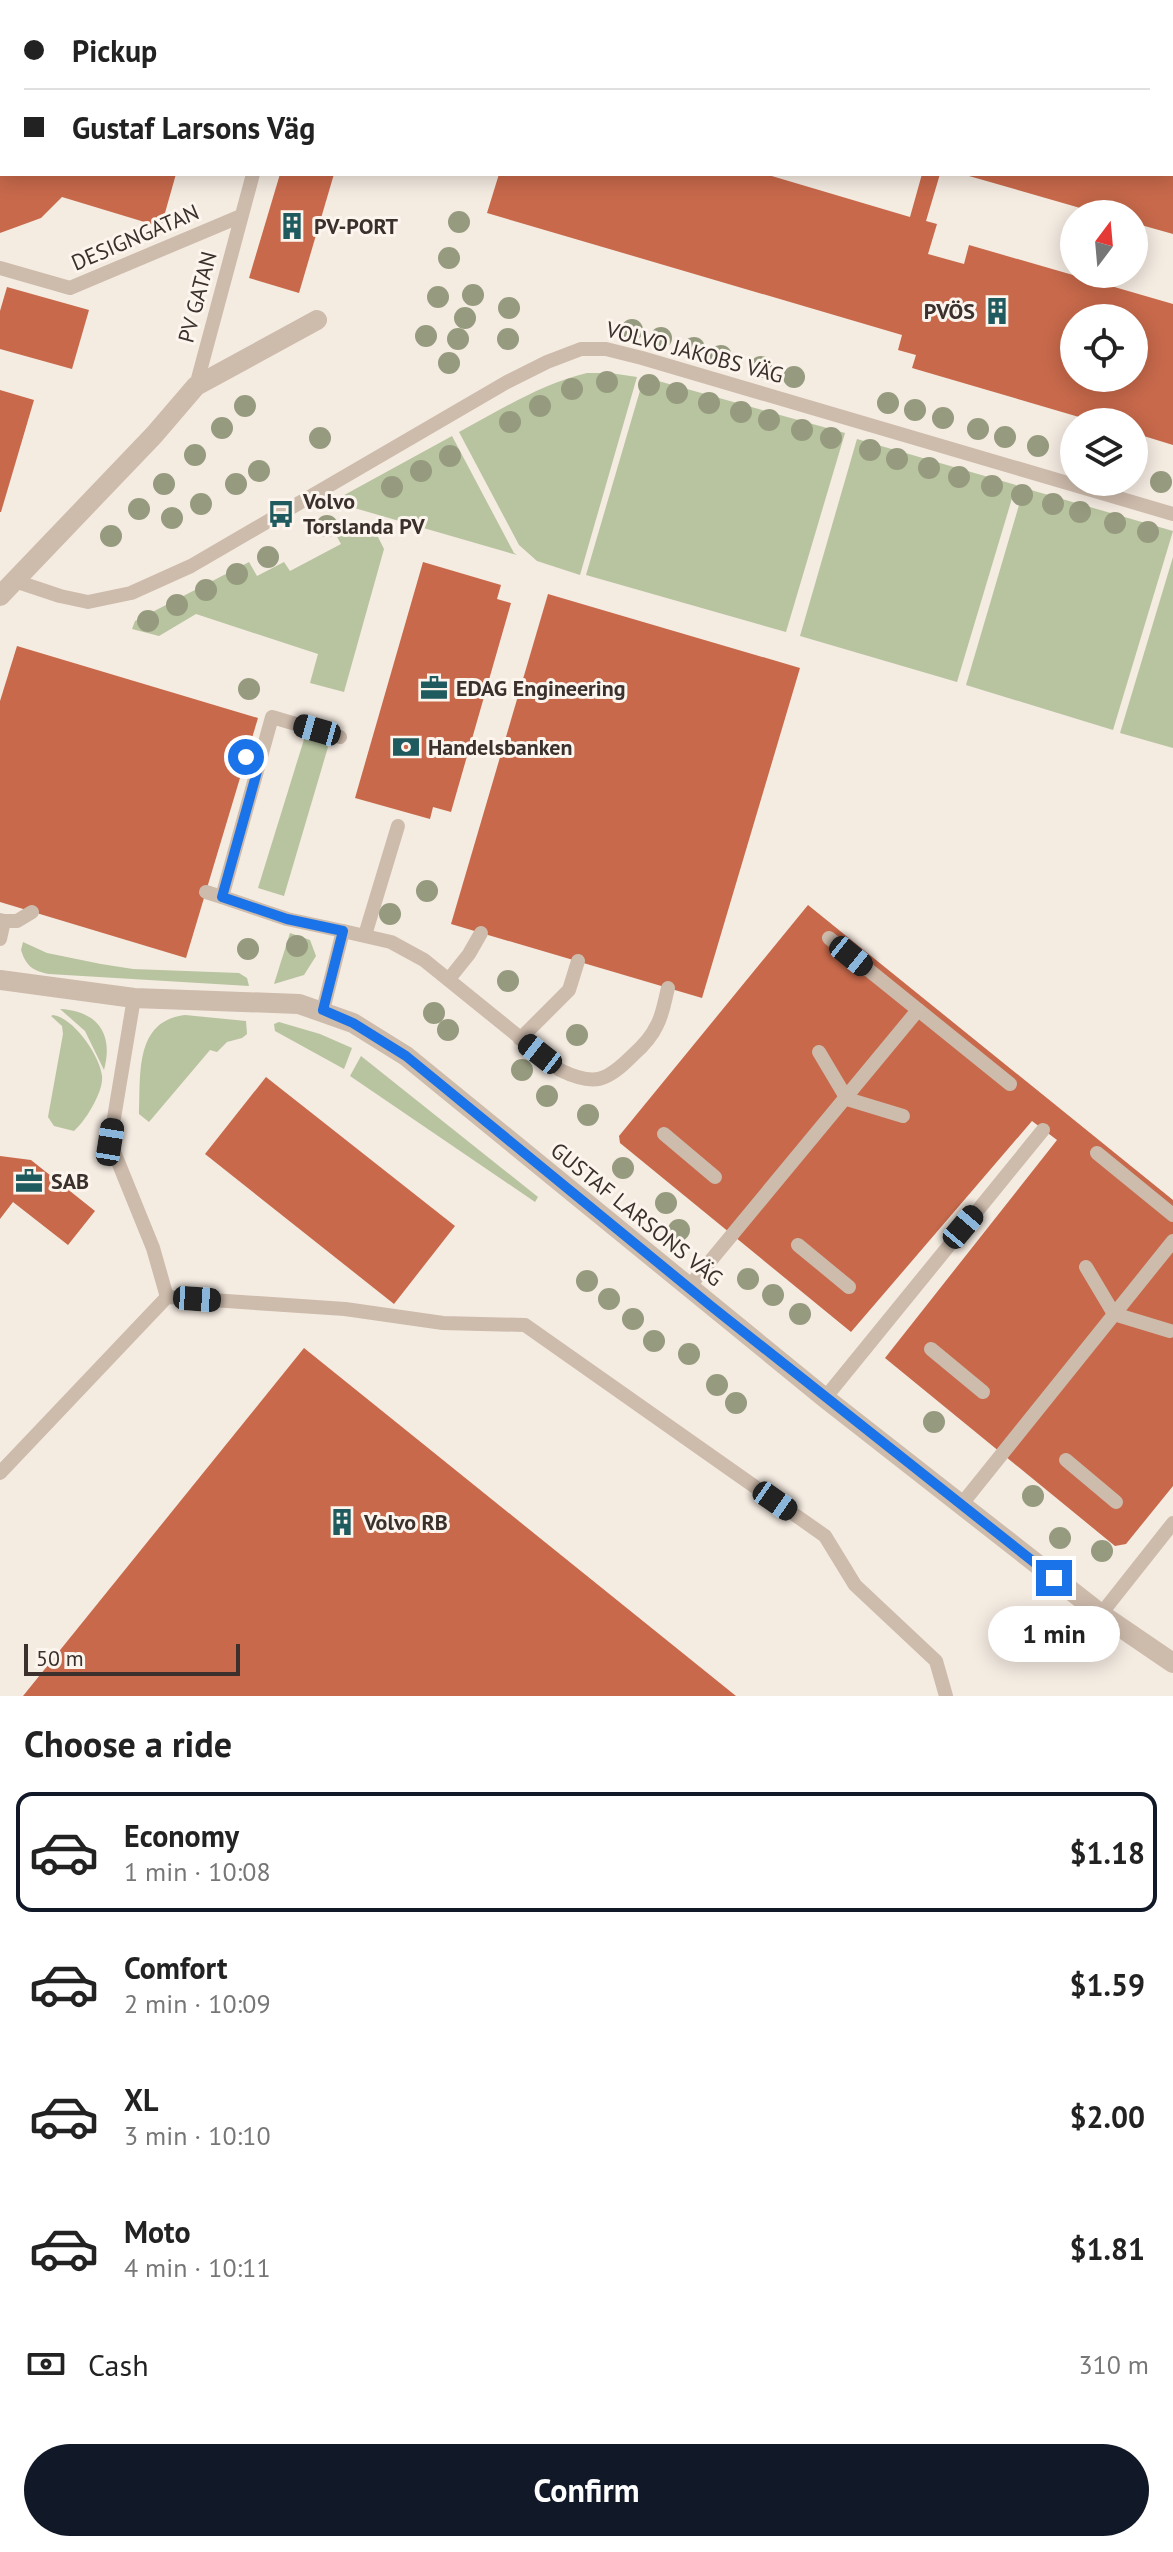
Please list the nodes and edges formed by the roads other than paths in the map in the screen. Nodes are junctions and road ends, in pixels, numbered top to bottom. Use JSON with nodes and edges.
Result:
{"nodes":[{"id":1,"x":252,"y":176,"type":"edge"},
{"id":2,"x":241,"y":216,"type":"junction"},
{"id":3,"x":0,"y":268,"type":"edge"},
{"id":4,"x":317,"y":320,"type":"dead end"},
{"id":5,"x":196,"y":386,"type":"junction"},
{"id":6,"x":1173,"y":514,"type":"edge"},
{"id":7,"x":15,"y":581,"type":"junction"},
{"id":8,"x":0,"y":596,"type":"edge"},
{"id":9,"x":340,"y":737,"type":"dead end"},
{"id":10,"x":398,"y":826,"type":"dead end"},
{"id":11,"x":206,"y":892,"type":"dead end"},
{"id":12,"x":222,"y":897,"type":"junction"},
{"id":13,"x":32,"y":912,"type":"dead end"},
{"id":14,"x":2,"y":920,"type":"edge"},
{"id":15,"x":343,"y":931,"type":"junction"},
{"id":16,"x":481,"y":933,"type":"dead end"},
{"id":17,"x":365,"y":935,"type":"junction"},
{"id":18,"x":829,"y":938,"type":"dead end"},
{"id":19,"x":0,"y":939,"type":"edge"},
{"id":20,"x":578,"y":961,"type":"dead end"},
{"id":21,"x":449,"y":979,"type":"junction"},
{"id":22,"x":0,"y":980,"type":"edge"},
{"id":23,"x":668,"y":988,"type":"dead end"},
{"id":24,"x":134,"y":998,"type":"junction"},
{"id":25,"x":323,"y":1010,"type":"junction"},
{"id":26,"x":918,"y":1010,"type":"junction"},
{"id":27,"x":520,"y":1039,"type":"junction"},
{"id":28,"x":819,"y":1052,"type":"dead end"},
{"id":29,"x":1010,"y":1084,"type":"dead end"},
{"id":30,"x":847,"y":1099,"type":"junction"},
{"id":31,"x":903,"y":1116,"type":"dead end"},
{"id":32,"x":1043,"y":1130,"type":"dead end"},
{"id":33,"x":664,"y":1134,"type":"dead end"},
{"id":34,"x":1097,"y":1153,"type":"dead end"},
{"id":35,"x":715,"y":1177,"type":"dead end"},
{"id":36,"x":1173,"y":1215,"type":"edge"},
{"id":37,"x":1173,"y":1241,"type":"edge"},
{"id":38,"x":798,"y":1245,"type":"dead end"},
{"id":39,"x":1086,"y":1267,"type":"dead end"},
{"id":40,"x":849,"y":1287,"type":"dead end"},
{"id":41,"x":688,"y":1288,"type":"junction"},
{"id":42,"x":167,"y":1297,"type":"junction"},
{"id":43,"x":1114,"y":1314,"type":"junction"},
{"id":44,"x":1170,"y":1331,"type":"dead end"},
{"id":45,"x":931,"y":1349,"type":"dead end"},
{"id":46,"x":983,"y":1392,"type":"dead end"},
{"id":47,"x":825,"y":1398,"type":"junction"},
{"id":48,"x":1066,"y":1460,"type":"dead end"},
{"id":49,"x":0,"y":1473,"type":"edge"},
{"id":50,"x":1116,"y":1502,"type":"dead end"},
{"id":51,"x":961,"y":1505,"type":"junction"},
{"id":52,"x":1173,"y":1523,"type":"edge"},
{"id":53,"x":1101,"y":1614,"type":"junction"},
{"id":54,"x":1173,"y":1663,"type":"edge"},
{"id":55,"x":946,"y":1696,"type":"edge"}],
"edges":[{"from":1,"to":2,"type":"lane","name":"PV GATAN"},
{"from":2,"to":3,"type":"lane","name":"DESIGNGATAN"},
{"from":2,"to":5,"type":"lane","name":"PV GATAN"},
{"from":4,"to":5,"type":"street"},
{"from":5,"to":7,"type":"street"},
{"from":6,"to":7,"type":"lane","name":"VOLVO JAKOBS VÄG"},
{"from":7,"to":8,"type":"street"},
{"from":9,"to":12,"type":"lane"},
{"from":10,"to":17,"type":"lane"},
{"from":11,"to":12,"type":"lane"},
{"from":12,"to":15,"type":"lane"},
{"from":13,"to":14,"type":"lane"},
{"from":14,"to":19,"type":"lane"},
{"from":15,"to":17,"type":"lane"},
{"from":15,"to":25,"type":"lane"},
{"from":16,"to":21,"type":"lane"},
{"from":17,"to":21,"type":"lane"},
{"from":18,"to":26,"type":"lane"},
{"from":20,"to":27,"type":"lane"},
{"from":21,"to":27,"type":"lane"},
{"from":22,"to":24,"type":"street","name":"GUSTAF LARSONS VÄG"},
{"from":23,"to":27,"type":"lane"},
{"from":24,"to":25,"type":"street","name":"GUSTAF LARSONS VÄG"},
{"from":24,"to":42,"type":"lane"},
{"from":25,"to":41,"type":"street","name":"GUSTAF LARSONS VÄG"},
{"from":26,"to":29,"type":"lane"},
{"from":26,"to":30,"type":"lane"},
{"from":28,"to":30,"type":"lane"},
{"from":30,"to":31,"type":"lane"},
{"from":30,"to":41,"type":"lane"},
{"from":32,"to":47,"type":"lane"},
{"from":33,"to":35,"type":"lane"},
{"from":34,"to":36,"type":"lane"},
{"from":37,"to":43,"type":"lane"},
{"from":38,"to":40,"type":"lane"},
{"from":39,"to":43,"type":"lane"},
{"from":41,"to":47,"type":"street","name":"GUSTAF LARSONS VÄG"},
{"from":42,"to":49,"type":"lane"},
{"from":42,"to":55,"type":"lane"},
{"from":43,"to":44,"type":"lane"},
{"from":43,"to":51,"type":"lane"},
{"from":45,"to":46,"type":"lane"},
{"from":47,"to":51,"type":"street","name":"GUSTAF LARSONS VÄG"},
{"from":48,"to":50,"type":"lane"},
{"from":51,"to":53,"type":"street","name":"GUSTAF LARSONS VÄG"},
{"from":52,"to":53,"type":"lane"},
{"from":53,"to":54,"type":"street","name":"GUSTAF LARSONS VÄG"}]}
